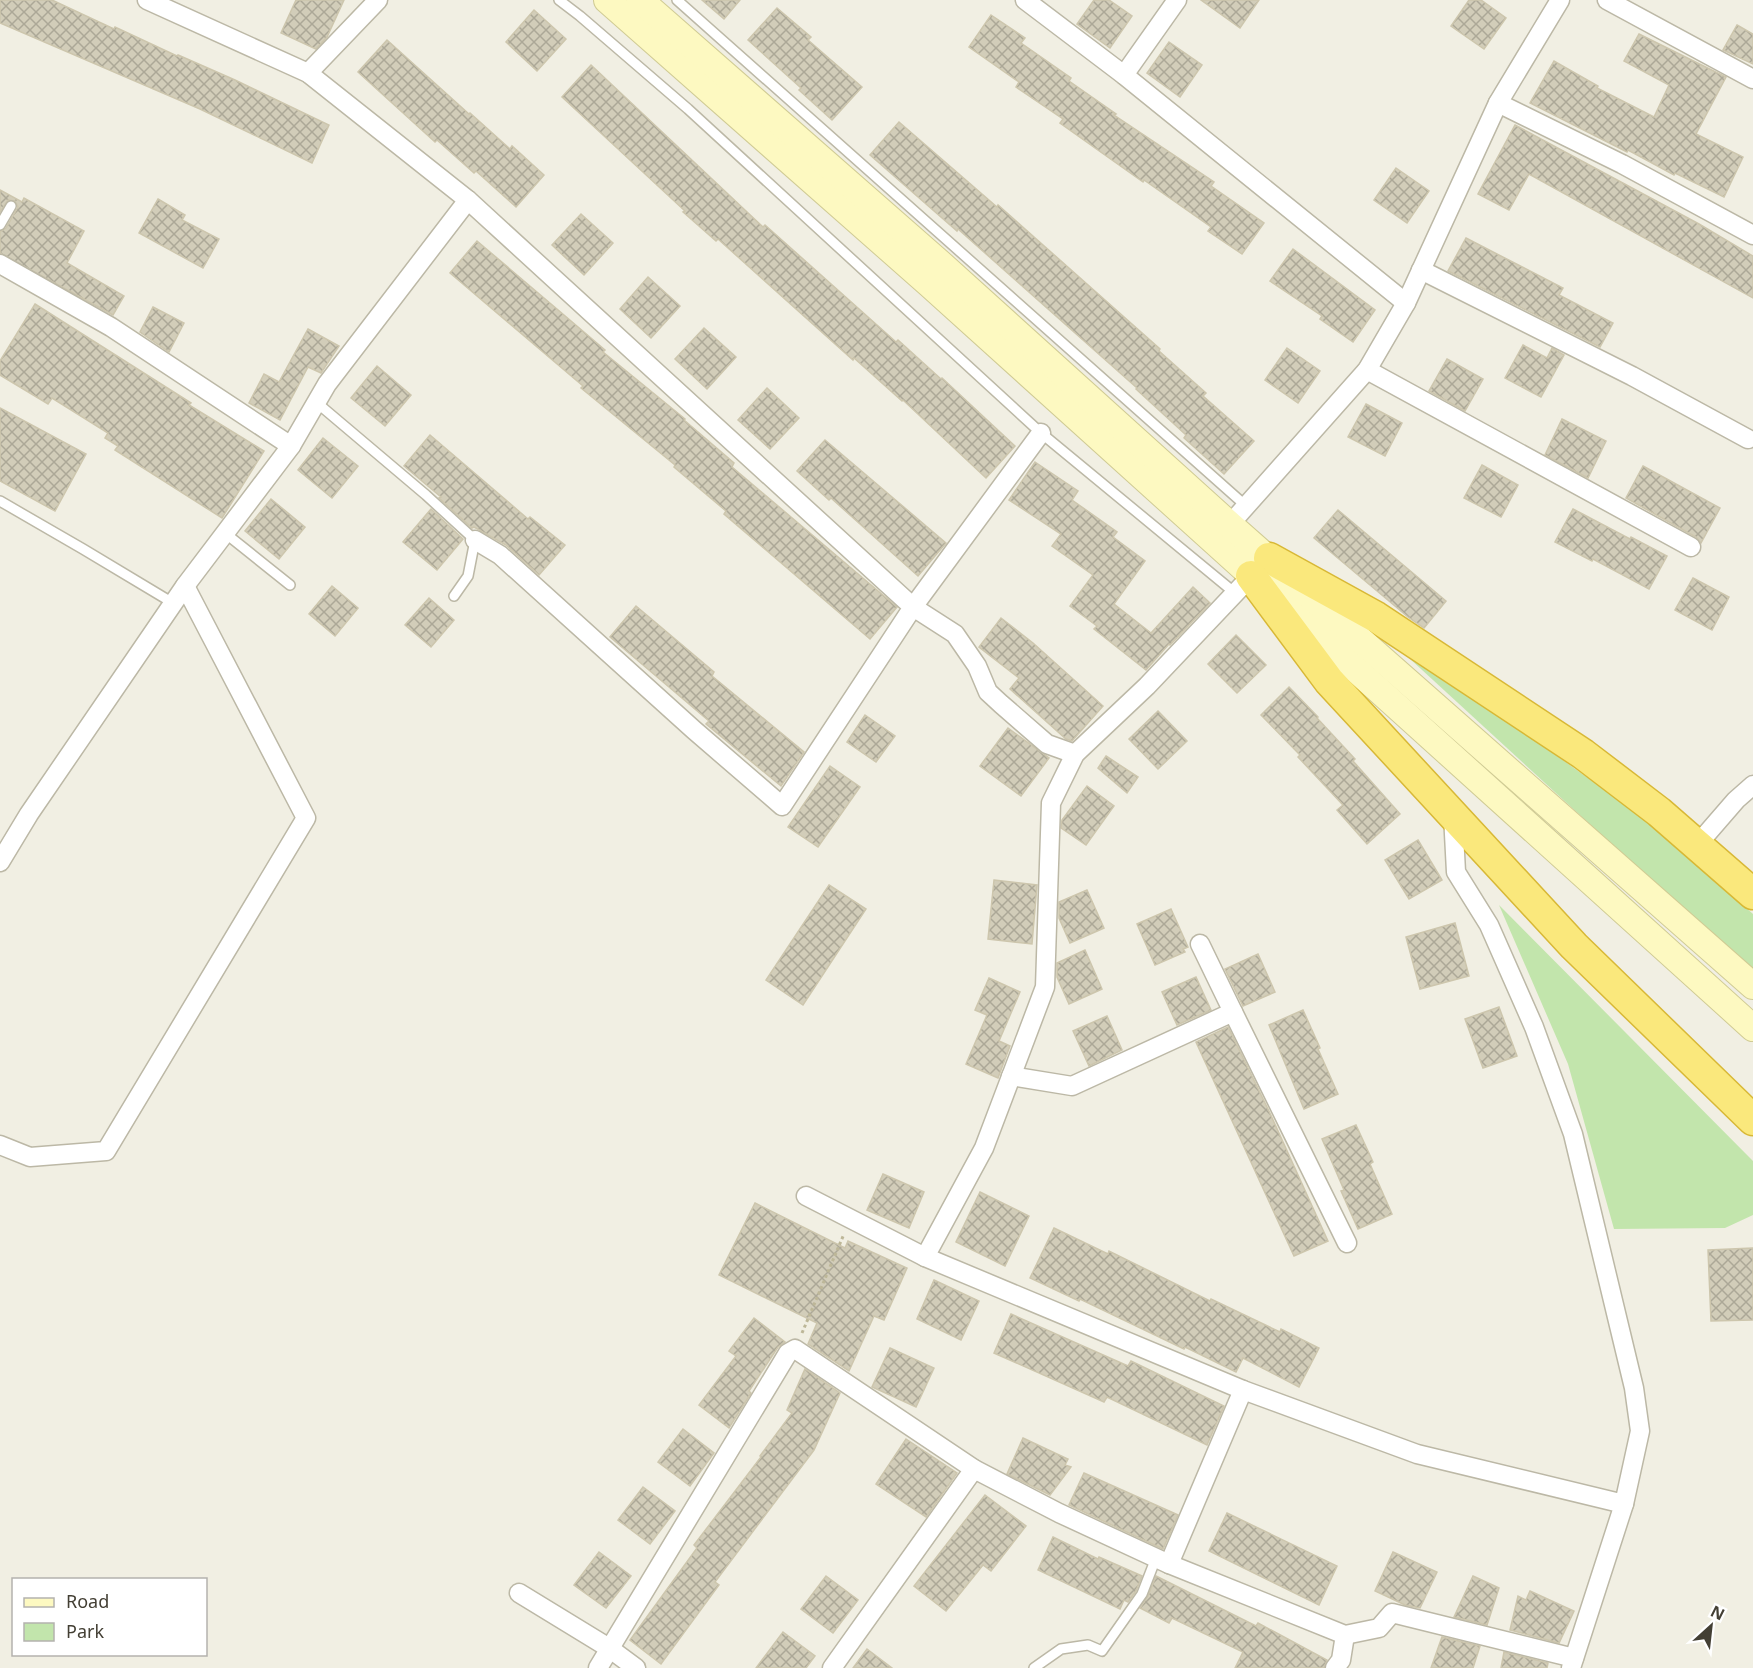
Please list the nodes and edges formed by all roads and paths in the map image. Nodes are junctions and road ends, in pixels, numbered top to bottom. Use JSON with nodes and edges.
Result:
{"nodes":[{"id":1,"x":147,"y":0,"type":"edge"},
{"id":2,"x":378,"y":0,"type":"edge"},
{"id":3,"x":559,"y":0,"type":"edge"},
{"id":4,"x":607,"y":0,"type":"edge"},
{"id":5,"x":640,"y":0,"type":"edge"},
{"id":6,"x":677,"y":0,"type":"edge"},
{"id":7,"x":1025,"y":0,"type":"edge"},
{"id":8,"x":1177,"y":0,"type":"edge"},
{"id":9,"x":1560,"y":0,"type":"edge"},
{"id":10,"x":1607,"y":0,"type":"edge"},
{"id":11,"x":308,"y":73,"type":"junction"},
{"id":12,"x":1124,"y":75,"type":"junction"},
{"id":13,"x":1753,"y":79,"type":"edge"},
{"id":14,"x":1498,"y":103,"type":"junction"},
{"id":15,"x":468,"y":200,"type":"junction"},
{"id":16,"x":11,"y":206,"type":"dead end"},
{"id":17,"x":0,"y":225,"type":"edge"},
{"id":18,"x":1753,"y":235,"type":"edge"},
{"id":19,"x":0,"y":264,"type":"edge"},
{"id":20,"x":1421,"y":270,"type":"junction"},
{"id":21,"x":1406,"y":303,"type":"junction"},
{"id":22,"x":1367,"y":370,"type":"junction"},
{"id":23,"x":316,"y":402,"type":"junction"},
{"id":24,"x":1041,"y":433,"type":"junction"},
{"id":25,"x":1748,"y":439,"type":"dead end"},
{"id":26,"x":291,"y":446,"type":"junction"},
{"id":27,"x":0,"y":501,"type":"edge"},
{"id":28,"x":1230,"y":524,"type":"junction"},
{"id":29,"x":225,"y":533,"type":"junction"},
{"id":30,"x":475,"y":540,"type":"junction"},
{"id":31,"x":1690,"y":547,"type":"dead end"},
{"id":32,"x":1252,"y":576,"type":"junction"},
{"id":33,"x":290,"y":585,"type":"dead end"},
{"id":34,"x":185,"y":586,"type":"junction"},
{"id":35,"x":454,"y":596,"type":"dead end"},
{"id":36,"x":173,"y":603,"type":"junction"},
{"id":37,"x":913,"y":607,"type":"junction"},
{"id":38,"x":1075,"y":754,"type":"junction"},
{"id":39,"x":1753,"y":785,"type":"edge"},
{"id":40,"x":1453,"y":813,"type":"junction"},
{"id":41,"x":1697,"y":845,"type":"junction"},
{"id":42,"x":0,"y":862,"type":"edge"},
{"id":43,"x":1753,"y":894,"type":"edge"},
{"id":44,"x":1200,"y":944,"type":"dead end"},
{"id":45,"x":1753,"y":986,"type":"edge"},
{"id":46,"x":1233,"y":1012,"type":"junction"},
{"id":47,"x":1753,"y":1028,"type":"edge"},
{"id":48,"x":1011,"y":1076,"type":"junction"},
{"id":49,"x":1753,"y":1120,"type":"edge"},
{"id":50,"x":0,"y":1145,"type":"edge"},
{"id":51,"x":806,"y":1196,"type":"dead end"},
{"id":52,"x":851,"y":1219,"type":"junction"},
{"id":53,"x":1347,"y":1243,"type":"dead end"},
{"id":54,"x":925,"y":1257,"type":"junction"},
{"id":55,"x":795,"y":1349,"type":"junction"},
{"id":56,"x":1243,"y":1390,"type":"junction"},
{"id":57,"x":974,"y":1468,"type":"junction"},
{"id":58,"x":1624,"y":1504,"type":"junction"},
{"id":59,"x":1162,"y":1561,"type":"junction"},
{"id":60,"x":519,"y":1593,"type":"dead end"},
{"id":61,"x":1345,"y":1635,"type":"junction"},
{"id":62,"x":609,"y":1648,"type":"junction"},
{"id":63,"x":1572,"y":1663,"type":"edge"},
{"id":64,"x":598,"y":1668,"type":"edge"},
{"id":65,"x":636,"y":1668,"type":"edge"},
{"id":66,"x":832,"y":1668,"type":"edge"},
{"id":67,"x":1034,"y":1668,"type":"edge"},
{"id":68,"x":1335,"y":1668,"type":"edge"}],
"edges":[{"from":1,"to":11,"type":"street"},
{"from":2,"to":11,"type":"street"},
{"from":3,"to":24,"type":"lane"},
{"from":4,"to":28,"type":"main road"},
{"from":5,"to":28,"type":"main road"},
{"from":6,"to":28,"type":"lane"},
{"from":7,"to":12,"type":"street"},
{"from":8,"to":12,"type":"street"},
{"from":9,"to":14,"type":"street"},
{"from":10,"to":13,"type":"street"},
{"from":11,"to":15,"type":"street"},
{"from":12,"to":21,"type":"street"},
{"from":14,"to":18,"type":"street"},
{"from":14,"to":20,"type":"street"},
{"from":15,"to":23,"type":"street"},
{"from":15,"to":37,"type":"street"},
{"from":16,"to":17,"type":"lane"},
{"from":19,"to":26,"type":"street"},
{"from":20,"to":21,"type":"street"},
{"from":20,"to":25,"type":"street"},
{"from":21,"to":22,"type":"street"},
{"from":22,"to":28,"type":"street"},
{"from":22,"to":31,"type":"street"},
{"from":23,"to":26,"type":"street"},
{"from":23,"to":30,"type":"lane"},
{"from":24,"to":32,"type":"lane"},
{"from":24,"to":37,"type":"street"},
{"from":26,"to":29,"type":"street"},
{"from":27,"to":36,"type":"lane"},
{"from":28,"to":32,"type":"main road"},
{"from":29,"to":33,"type":"lane"},
{"from":29,"to":34,"type":"street"},
{"from":30,"to":35,"type":"lane"},
{"from":30,"to":37,"type":"street"},
{"from":32,"to":38,"type":"street"},
{"from":32,"to":40,"type":"highway"},
{"from":32,"to":41,"type":"highway"},
{"from":32,"to":45,"type":"main road"},
{"from":32,"to":47,"type":"main road"},
{"from":34,"to":36,"type":"street"},
{"from":34,"to":50,"type":"street"},
{"from":36,"to":42,"type":"street"},
{"from":37,"to":38,"type":"street"},
{"from":38,"to":48,"type":"street"},
{"from":39,"to":41,"type":"street"},
{"from":40,"to":49,"type":"highway"},
{"from":40,"to":58,"type":"street"},
{"from":41,"to":43,"type":"highway"},
{"from":44,"to":46,"type":"street"},
{"from":46,"to":48,"type":"street"},
{"from":46,"to":53,"type":"street"},
{"from":48,"to":54,"type":"street"},
{"from":51,"to":52,"type":"street"},
{"from":52,"to":54,"type":"street"},
{"from":52,"to":55,"type":"path"},
{"from":54,"to":56,"type":"street"},
{"from":55,"to":57,"type":"street"},
{"from":55,"to":62,"type":"street"},
{"from":56,"to":58,"type":"street"},
{"from":56,"to":59,"type":"street"},
{"from":57,"to":59,"type":"street"},
{"from":57,"to":66,"type":"street"},
{"from":58,"to":63,"type":"street"},
{"from":59,"to":61,"type":"street"},
{"from":59,"to":67,"type":"lane"},
{"from":60,"to":62,"type":"street"},
{"from":61,"to":63,"type":"street"},
{"from":61,"to":68,"type":"street"},
{"from":62,"to":64,"type":"street"},
{"from":62,"to":65,"type":"street"}]}
